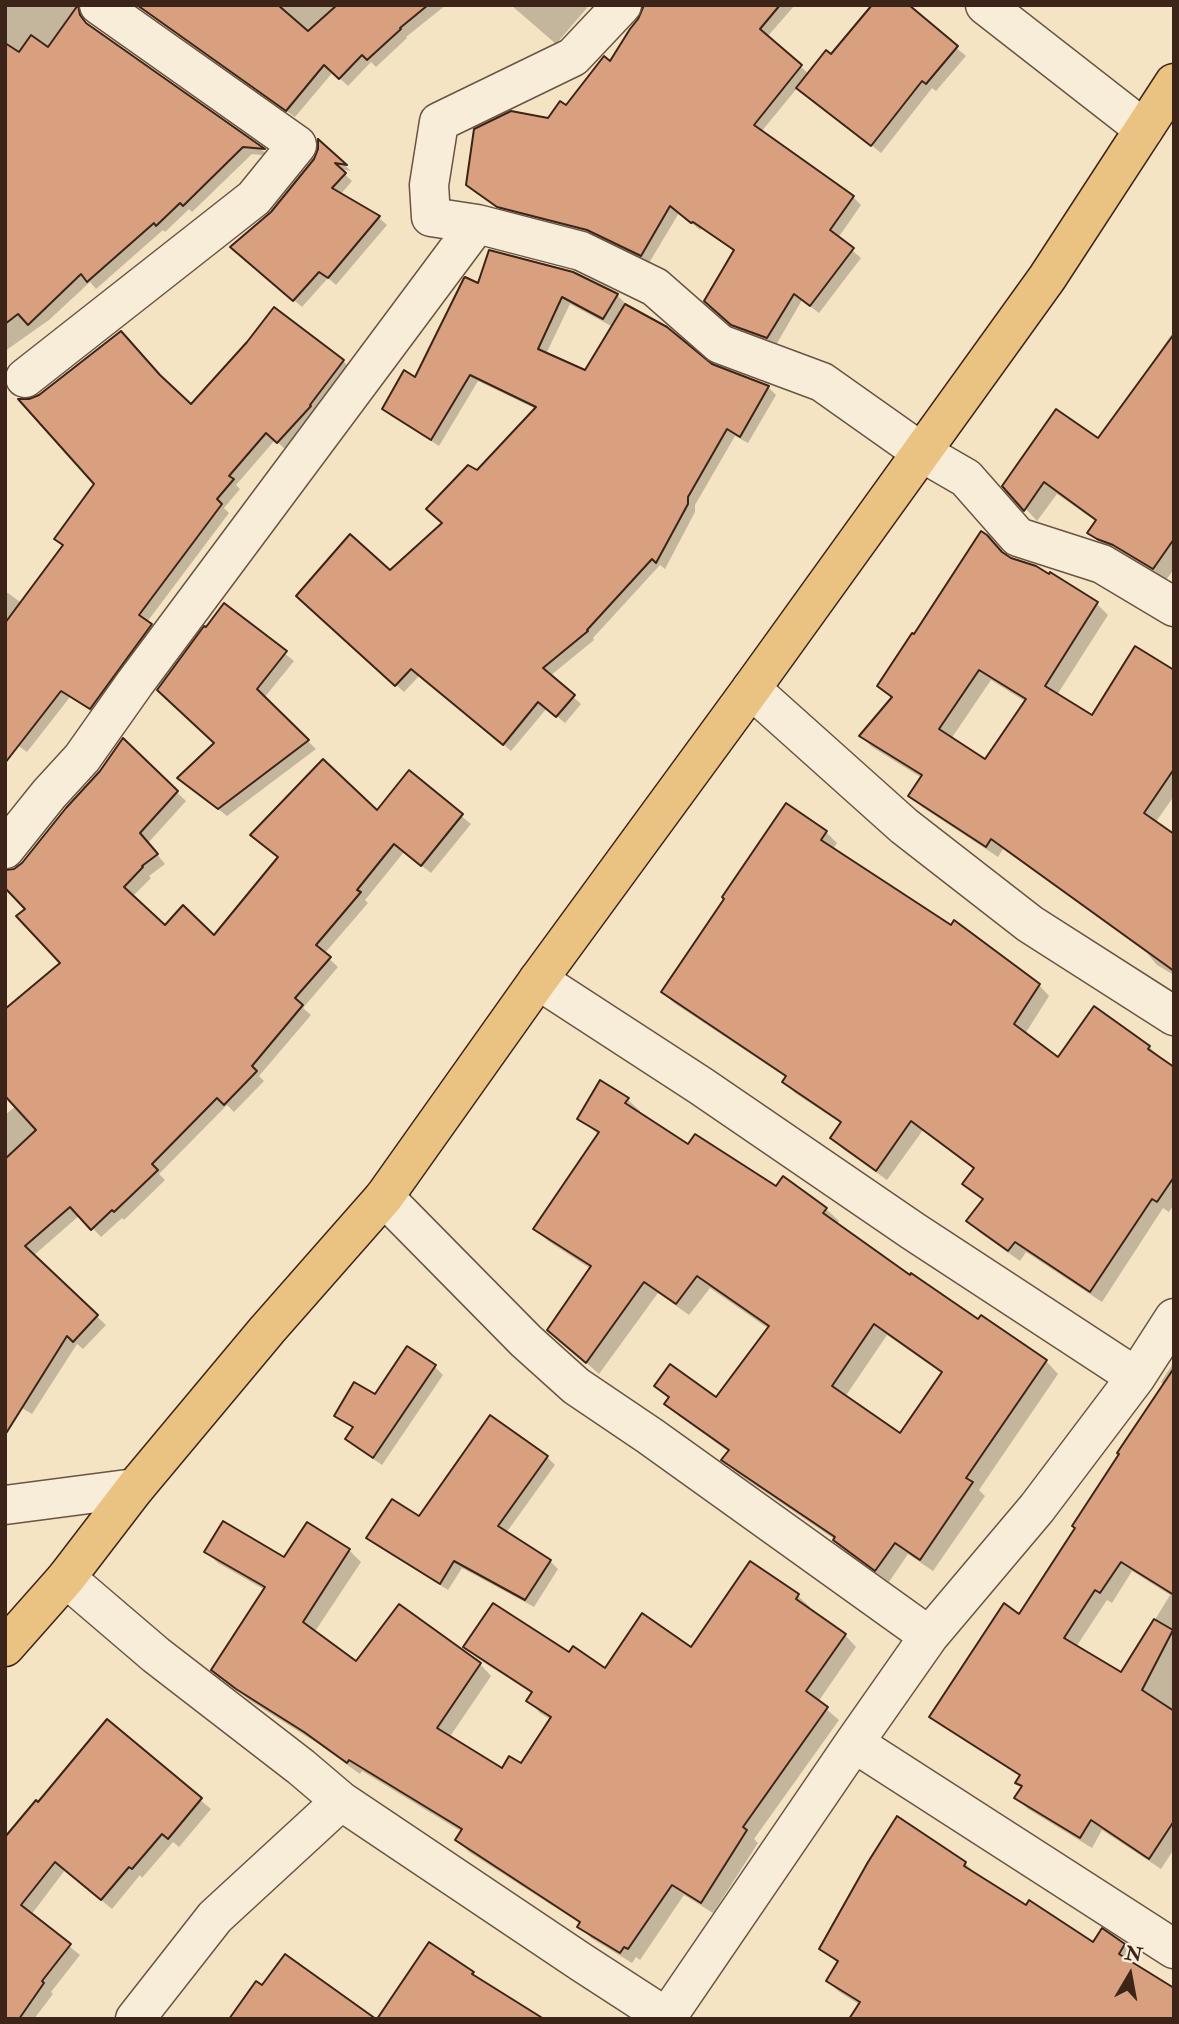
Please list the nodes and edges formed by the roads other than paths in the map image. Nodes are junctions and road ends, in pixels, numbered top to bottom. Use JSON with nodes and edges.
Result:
{"nodes":[{"id":1,"x":99,"y":5,"type":"edge"},
{"id":2,"x":622,"y":5,"type":"edge"},
{"id":3,"x":985,"y":5,"type":"edge"},
{"id":4,"x":1174,"y":83,"type":"edge"},
{"id":5,"x":1144,"y":129,"type":"junction"},
{"id":6,"x":477,"y":224,"type":"junction"},
{"id":7,"x":25,"y":378,"type":"dead end"},
{"id":8,"x":921,"y":452,"type":"junction"},
{"id":9,"x":1174,"y":607,"type":"edge"},
{"id":10,"x":751,"y":689,"type":"junction"},
{"id":11,"x":5,"y":849,"type":"edge"},
{"id":12,"x":538,"y":980,"type":"junction"},
{"id":13,"x":1174,"y":1016,"type":"edge"},
{"id":14,"x":384,"y":1196,"type":"junction"},
{"id":15,"x":1174,"y":1318,"type":"edge"},
{"id":16,"x":1136,"y":1377,"type":"junction"},
{"id":17,"x":135,"y":1488,"type":"junction"},
{"id":18,"x":5,"y":1505,"type":"edge"},
{"id":19,"x":66,"y":1578,"type":"junction"},
{"id":20,"x":929,"y":1636,"type":"junction"},
{"id":21,"x":5,"y":1647,"type":"edge"},
{"id":22,"x":854,"y":1743,"type":"junction"},
{"id":23,"x":341,"y":1801,"type":"junction"},
{"id":24,"x":1174,"y":1949,"type":"edge"},
{"id":25,"x":668,"y":2018,"type":"edge"},
{"id":26,"x":135,"y":2019,"type":"edge"}],
"edges":[{"from":1,"to":7,"type":"street"},
{"from":2,"to":6,"type":"street"},
{"from":3,"to":5,"type":"street"},
{"from":4,"to":5,"type":"highway"},
{"from":5,"to":8,"type":"highway"},
{"from":6,"to":8,"type":"street"},
{"from":6,"to":11,"type":"street"},
{"from":8,"to":9,"type":"street"},
{"from":8,"to":10,"type":"highway"},
{"from":10,"to":12,"type":"highway"},
{"from":10,"to":13,"type":"street"},
{"from":12,"to":14,"type":"highway"},
{"from":12,"to":16,"type":"street"},
{"from":14,"to":17,"type":"highway"},
{"from":14,"to":20,"type":"street"},
{"from":15,"to":16,"type":"street"},
{"from":16,"to":20,"type":"street"},
{"from":17,"to":18,"type":"street"},
{"from":17,"to":19,"type":"highway"},
{"from":19,"to":21,"type":"highway"},
{"from":19,"to":23,"type":"street"},
{"from":20,"to":22,"type":"street"},
{"from":22,"to":24,"type":"street"},
{"from":22,"to":25,"type":"street"},
{"from":23,"to":25,"type":"street"},
{"from":23,"to":26,"type":"street"}]}
